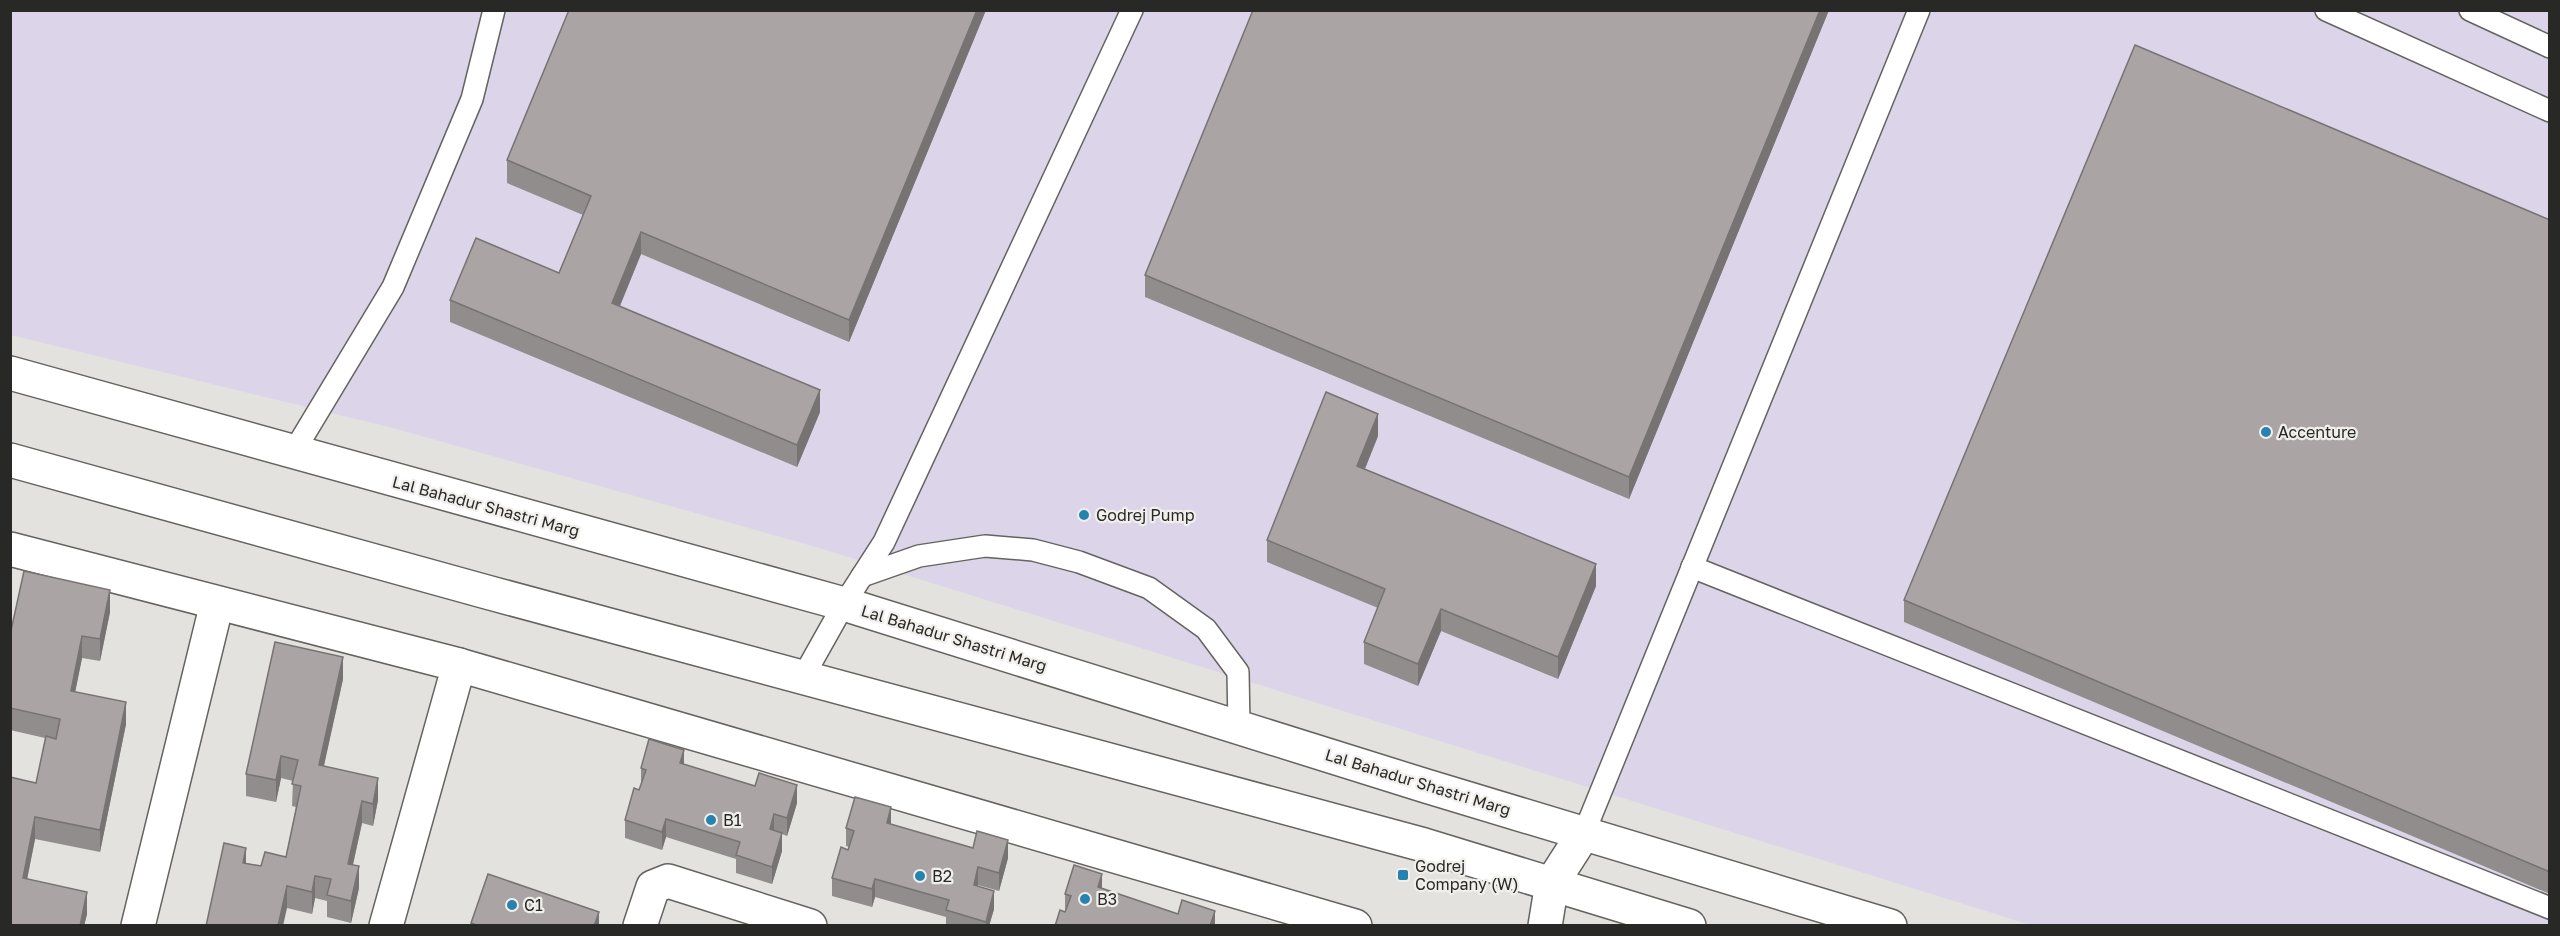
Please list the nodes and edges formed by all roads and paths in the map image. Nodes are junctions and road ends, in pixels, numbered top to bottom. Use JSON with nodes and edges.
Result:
{"nodes":[{"id":1,"x":494,"y":10,"type":"edge"},
{"id":2,"x":1132,"y":10,"type":"edge"},
{"id":3,"x":1919,"y":10,"type":"edge"},
{"id":4,"x":2326,"y":10,"type":"edge"},
{"id":5,"x":2470,"y":10,"type":"edge"},
{"id":6,"x":2550,"y":47,"type":"edge"},
{"id":7,"x":2550,"y":111,"type":"edge"},
{"id":8,"x":10,"y":374,"type":"edge"},
{"id":9,"x":293,"y":453,"type":"junction"},
{"id":10,"x":10,"y":460,"type":"edge"},
{"id":11,"x":10,"y":549,"type":"edge"},
{"id":12,"x":1692,"y":567,"type":"junction"},
{"id":13,"x":862,"y":576,"type":"junction"},
{"id":14,"x":217,"y":603,"type":"junction"},
{"id":15,"x":844,"y":604,"type":"junction"},
{"id":16,"x":459,"y":665,"type":"junction"},
{"id":17,"x":803,"y":677,"type":"junction"},
{"id":18,"x":1239,"y":727,"type":"junction"},
{"id":19,"x":1584,"y":833,"type":"junction"},
{"id":20,"x":1552,"y":883,"type":"junction"},
{"id":21,"x":2550,"y":908,"type":"edge"},
{"id":22,"x":138,"y":926,"type":"edge"},
{"id":23,"x":386,"y":926,"type":"edge"},
{"id":24,"x":640,"y":926,"type":"edge"},
{"id":25,"x":810,"y":926,"type":"edge"},
{"id":26,"x":1355,"y":926,"type":"edge"},
{"id":27,"x":1545,"y":926,"type":"edge"},
{"id":28,"x":1689,"y":926,"type":"edge"},
{"id":29,"x":1890,"y":926,"type":"edge"}],
"edges":[{"from":1,"to":9,"type":"lane"},
{"from":2,"to":13,"type":"lane"},
{"from":3,"to":12,"type":"lane"},
{"from":4,"to":7,"type":"lane"},
{"from":5,"to":6,"type":"lane"},
{"from":8,"to":9,"type":"main road","name":"Lal Bahadur Shastri Marg"},
{"from":9,"to":15,"type":"main road","name":"Lal Bahadur Shastri Marg"},
{"from":10,"to":17,"type":"main road"},
{"from":11,"to":14,"type":"main road"},
{"from":12,"to":19,"type":"lane"},
{"from":12,"to":21,"type":"lane"},
{"from":13,"to":15,"type":"lane"},
{"from":13,"to":18,"type":"lane"},
{"from":14,"to":16,"type":"main road"},
{"from":14,"to":22,"type":"main road"},
{"from":15,"to":17,"type":"lane"},
{"from":15,"to":18,"type":"main road","name":"Lal Bahadur Shastri Marg"},
{"from":16,"to":23,"type":"main road"},
{"from":16,"to":26,"type":"main road"},
{"from":17,"to":20,"type":"main road"},
{"from":18,"to":19,"type":"main road","name":"Lal Bahadur Shastri Marg"},
{"from":19,"to":20,"type":"main road"},
{"from":19,"to":29,"type":"main road","name":"Lal Bahadur Shastri Marg"},
{"from":20,"to":27,"type":"main road"},
{"from":20,"to":28,"type":"main road"},
{"from":24,"to":25,"type":"main road"}]}
